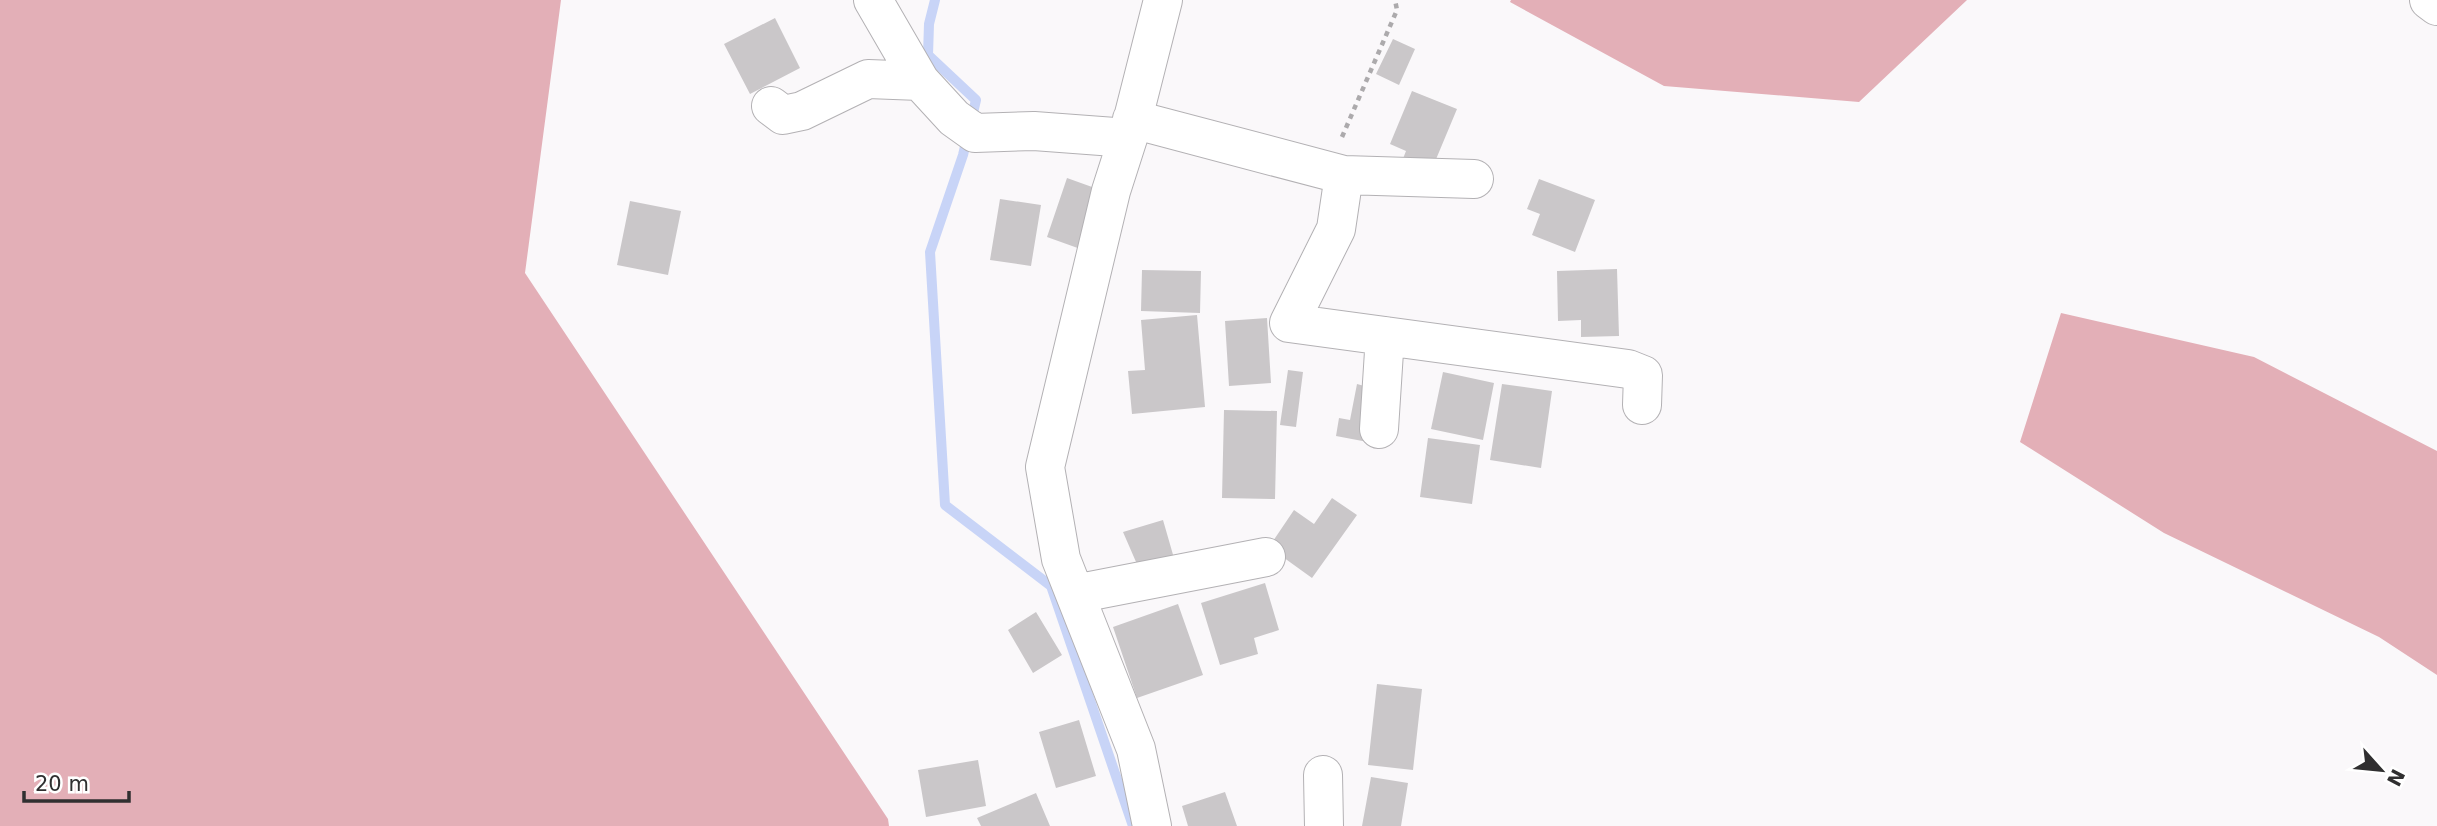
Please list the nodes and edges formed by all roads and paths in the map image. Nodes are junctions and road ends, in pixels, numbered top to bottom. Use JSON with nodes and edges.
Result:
{"nodes":[{"id":1,"x":873,"y":0,"type":"edge"},
{"id":2,"x":1163,"y":0,"type":"edge"},
{"id":3,"x":1395,"y":0,"type":"edge"},
{"id":4,"x":2429,"y":0,"type":"edge"},
{"id":5,"x":2437,"y":6,"type":"edge"},
{"id":6,"x":920,"y":81,"type":"junction"},
{"id":7,"x":771,"y":106,"type":"dead end"},
{"id":8,"x":1130,"y":129,"type":"junction"},
{"id":9,"x":1344,"y":175,"type":"junction"},
{"id":10,"x":1474,"y":179,"type":"dead end"},
{"id":11,"x":1385,"y":336,"type":"junction"},
{"id":12,"x":1642,"y":405,"type":"dead end"},
{"id":13,"x":1379,"y":429,"type":"dead end"},
{"id":14,"x":1266,"y":557,"type":"dead end"},
{"id":15,"x":1075,"y":594,"type":"junction"},
{"id":16,"x":1323,"y":775,"type":"dead end"},
{"id":17,"x":1152,"y":826,"type":"edge"},
{"id":18,"x":1324,"y":826,"type":"edge"}],
"edges":[{"from":1,"to":6,"type":"street"},
{"from":2,"to":8,"type":"street"},
{"from":3,"to":9,"type":"path"},
{"from":4,"to":5,"type":"street"},
{"from":6,"to":7,"type":"street"},
{"from":6,"to":8,"type":"street"},
{"from":8,"to":9,"type":"street"},
{"from":8,"to":15,"type":"street"},
{"from":9,"to":10,"type":"street"},
{"from":9,"to":11,"type":"street"},
{"from":11,"to":12,"type":"street"},
{"from":11,"to":13,"type":"street"},
{"from":14,"to":15,"type":"street"},
{"from":15,"to":17,"type":"street"},
{"from":16,"to":18,"type":"street"}]}
